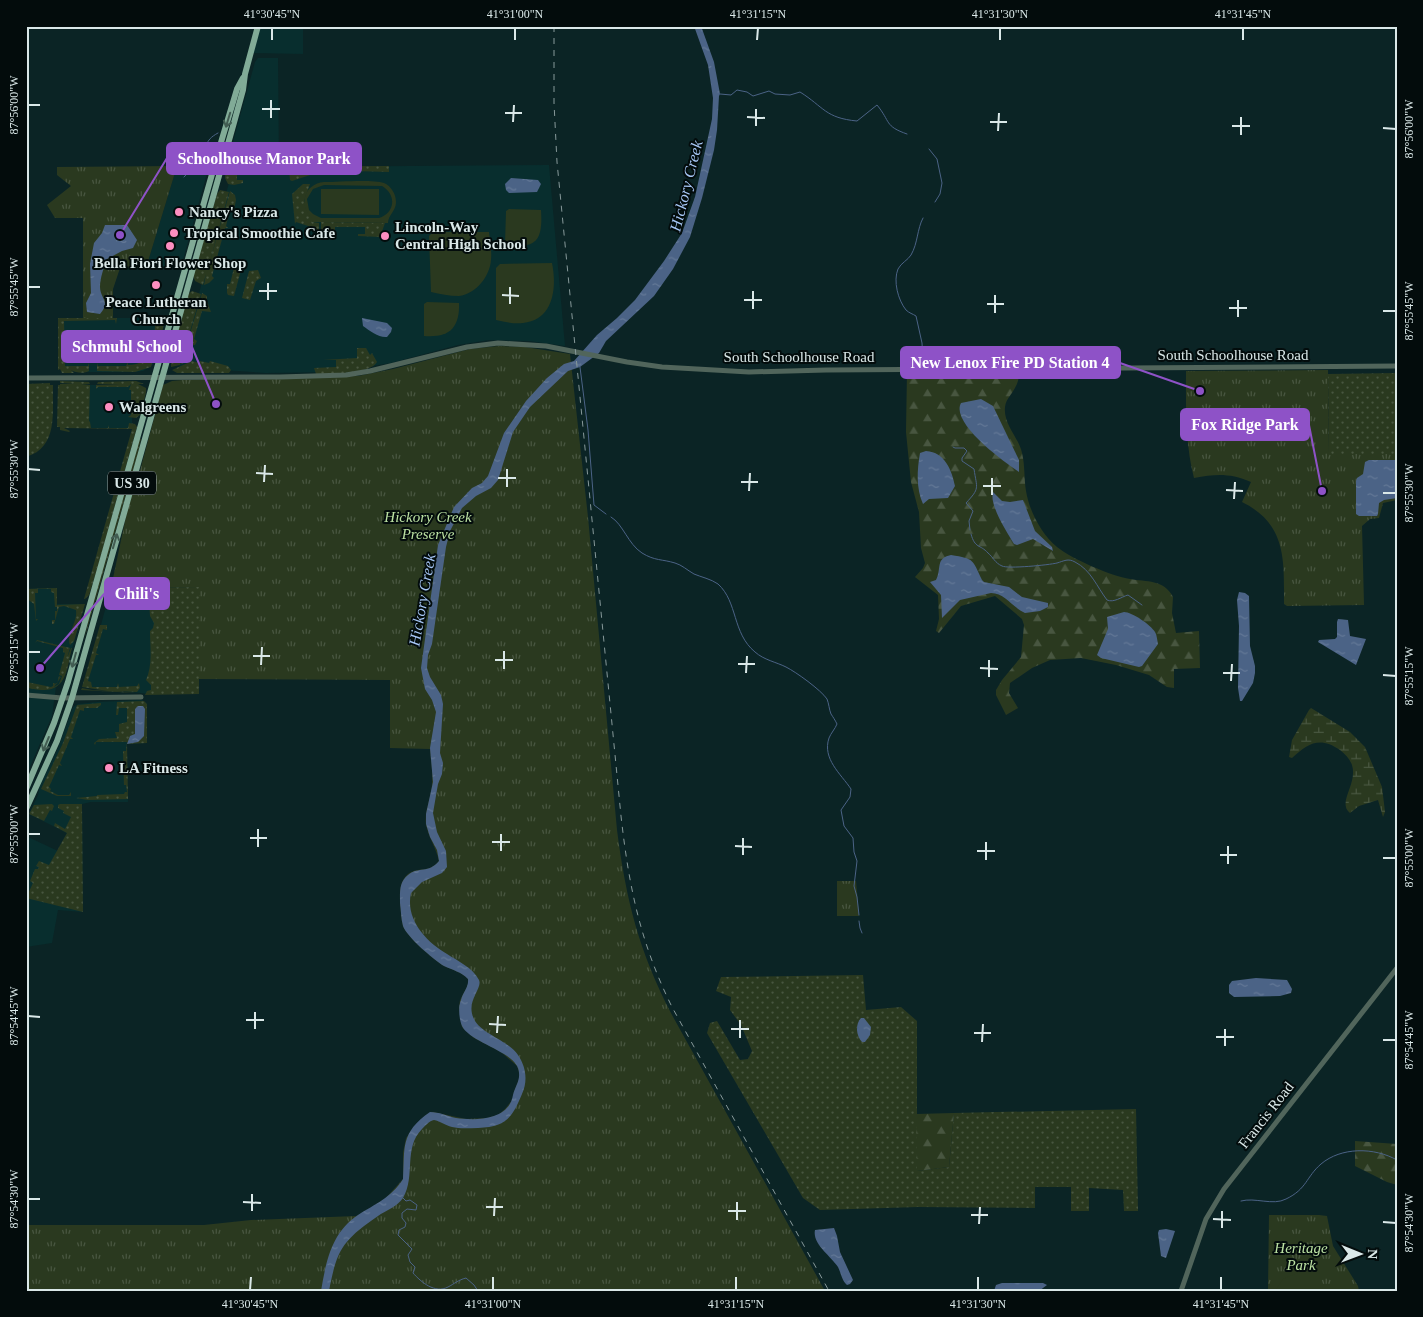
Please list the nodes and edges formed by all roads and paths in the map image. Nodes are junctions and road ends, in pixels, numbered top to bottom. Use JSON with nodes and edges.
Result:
{"nodes":[{"id":1,"x":258,"y":26,"type":"edge"},
{"id":2,"x":244,"y":74,"type":"junction"},
{"id":3,"x":1397,"y":366,"type":"edge"},
{"id":4,"x":154,"y":377,"type":"junction"},
{"id":5,"x":162,"y":377,"type":"junction"},
{"id":6,"x":26,"y":378,"type":"edge"},
{"id":7,"x":26,"y":695,"type":"edge"},
{"id":8,"x":141,"y":697,"type":"dead end"},
{"id":9,"x":62,"y":698,"type":"junction"},
{"id":10,"x":72,"y":698,"type":"junction"},
{"id":11,"x":26,"y":789,"type":"edge"},
{"id":12,"x":26,"y":809,"type":"edge"},
{"id":13,"x":1397,"y":968,"type":"edge"},
{"id":14,"x":1181,"y":1291,"type":"edge"}],
"edges":[{"from":1,"to":2,"type":"main road","number":"US 30"},
{"from":2,"to":4,"type":"main road","number":"US 30","one_way":true},
{"from":2,"to":5,"type":"main road","number":"US 30"},
{"from":3,"to":5,"type":"street","name":"South Schoolhouse Road"},
{"from":4,"to":5,"type":"street","name":"South Schoolhouse Road"},
{"from":4,"to":6,"type":"street","name":"South Schoolhouse Road"},
{"from":4,"to":9,"type":"main road","number":"US 30","one_way":true},
{"from":10,"to":5,"type":"main road","number":"US 30","one_way":true},
{"from":7,"to":9,"type":"street"},
{"from":8,"to":10,"type":"street"},
{"from":9,"to":10,"type":"street"},
{"from":9,"to":11,"type":"main road","number":"US 30","one_way":true},
{"from":10,"to":12,"type":"main road","number":"US 30"},
{"from":13,"to":14,"type":"street","name":"Francis Road"}]}
